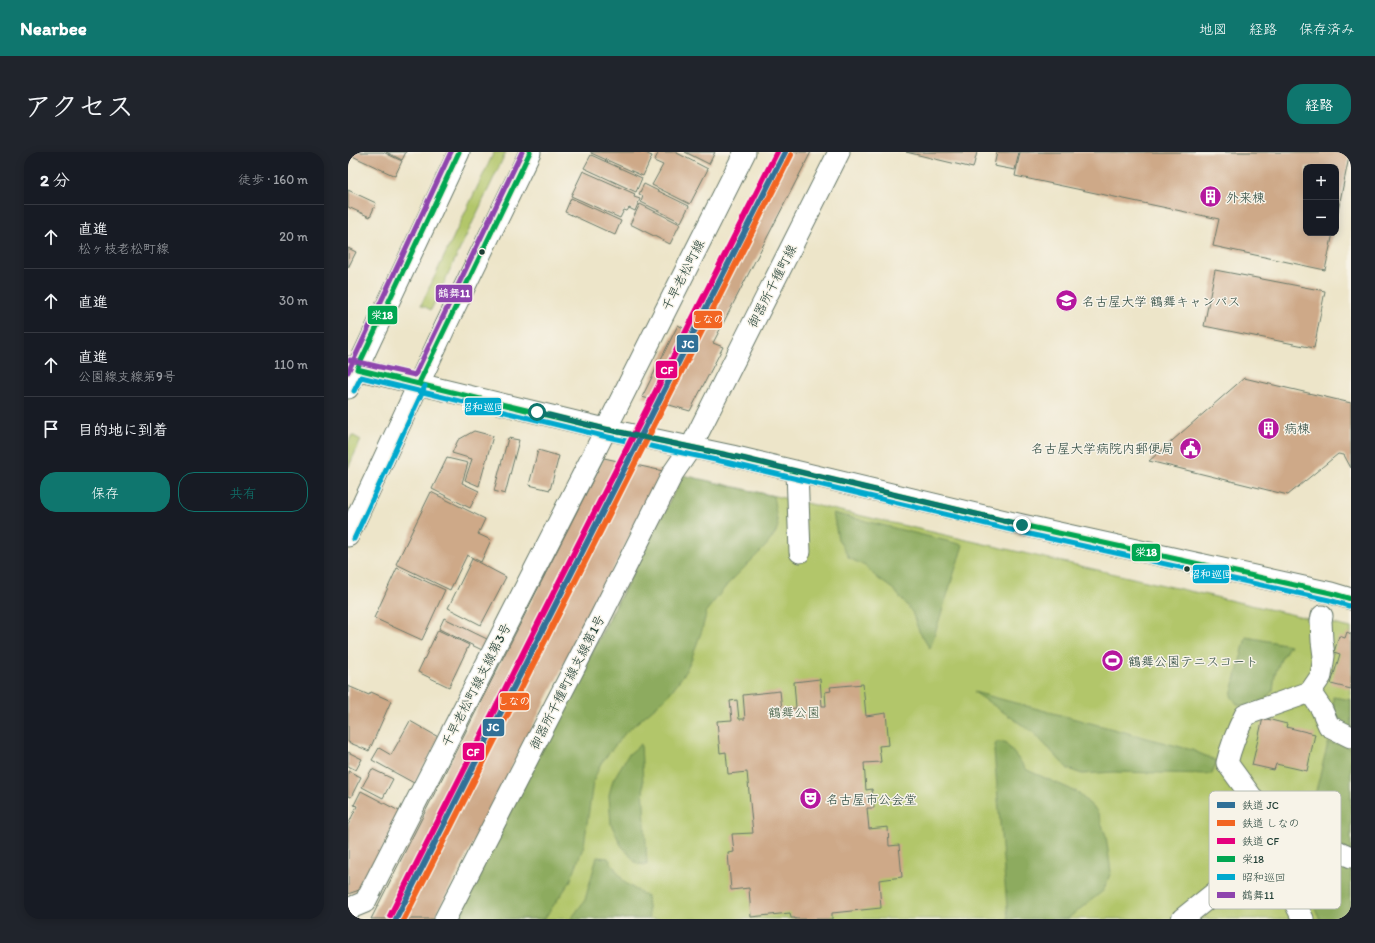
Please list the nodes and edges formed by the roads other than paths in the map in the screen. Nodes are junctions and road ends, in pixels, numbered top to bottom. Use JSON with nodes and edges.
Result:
{"nodes":[{"id":1,"x":449,"y":152,"type":"edge"},
{"id":2,"x":459,"y":152,"type":"edge"},
{"id":3,"x":530,"y":152,"type":"edge"},
{"id":4,"x":745,"y":152,"type":"edge"},
{"id":5,"x":839,"y":152,"type":"edge"},
{"id":6,"x":448,"y":174,"type":"junction"},
{"id":7,"x":353,"y":368,"type":"edge"},
{"id":8,"x":418,"y":383,"type":"junction"},
{"id":9,"x":348,"y":388,"type":"edge"},
{"id":10,"x":605,"y":429,"type":"junction"},
{"id":11,"x":691,"y":447,"type":"junction"},
{"id":12,"x":797,"y":472,"type":"junction"},
{"id":13,"x":348,"y":536,"type":"edge"},
{"id":14,"x":800,"y":552,"type":"dead end"},
{"id":15,"x":1351,"y":599,"type":"edge"},
{"id":16,"x":1322,"y":616,"type":"dead end"},
{"id":17,"x":1310,"y":692,"type":"junction"},
{"id":18,"x":1351,"y":737,"type":"edge"},
{"id":19,"x":1247,"y":791,"type":"edge"},
{"id":20,"x":1341,"y":853,"type":"edge"},
{"id":21,"x":1351,"y":857,"type":"edge"},
{"id":22,"x":1209,"y":897,"type":"edge"},
{"id":23,"x":348,"y":909,"type":"edge"},
{"id":24,"x":1298,"y":909,"type":"edge"},
{"id":25,"x":445,"y":919,"type":"edge"},
{"id":26,"x":1182,"y":919,"type":"edge"},
{"id":27,"x":1303,"y":919,"type":"edge"}],
"edges":[{"from":1,"to":6,"type":"street"},
{"from":2,"to":6,"type":"street"},
{"from":3,"to":8,"type":"street"},
{"from":4,"to":10,"type":"street","name":"千早老松町線"},
{"from":5,"to":11,"type":"street","name":"御器所千種町線"},
{"from":6,"to":7,"type":"street"},
{"from":7,"to":8,"type":"street"},
{"from":7,"to":9,"type":"street"},
{"from":8,"to":10,"type":"street"},
{"from":8,"to":13,"type":"street"},
{"from":10,"to":11,"type":"street"},
{"from":10,"to":23,"type":"street","name":"千早老松町線支線第3号"},
{"from":11,"to":12,"type":"street"},
{"from":11,"to":25,"type":"street","name":"御器所千種町線支線第1号"},
{"from":12,"to":14,"type":"street"},
{"from":12,"to":15,"type":"street"},
{"from":16,"to":17,"type":"street"},
{"from":17,"to":18,"type":"street"},
{"from":17,"to":19,"type":"street"},
{"from":20,"to":21,"type":"street"},
{"from":22,"to":26,"type":"street"},
{"from":24,"to":27,"type":"street"}]}
